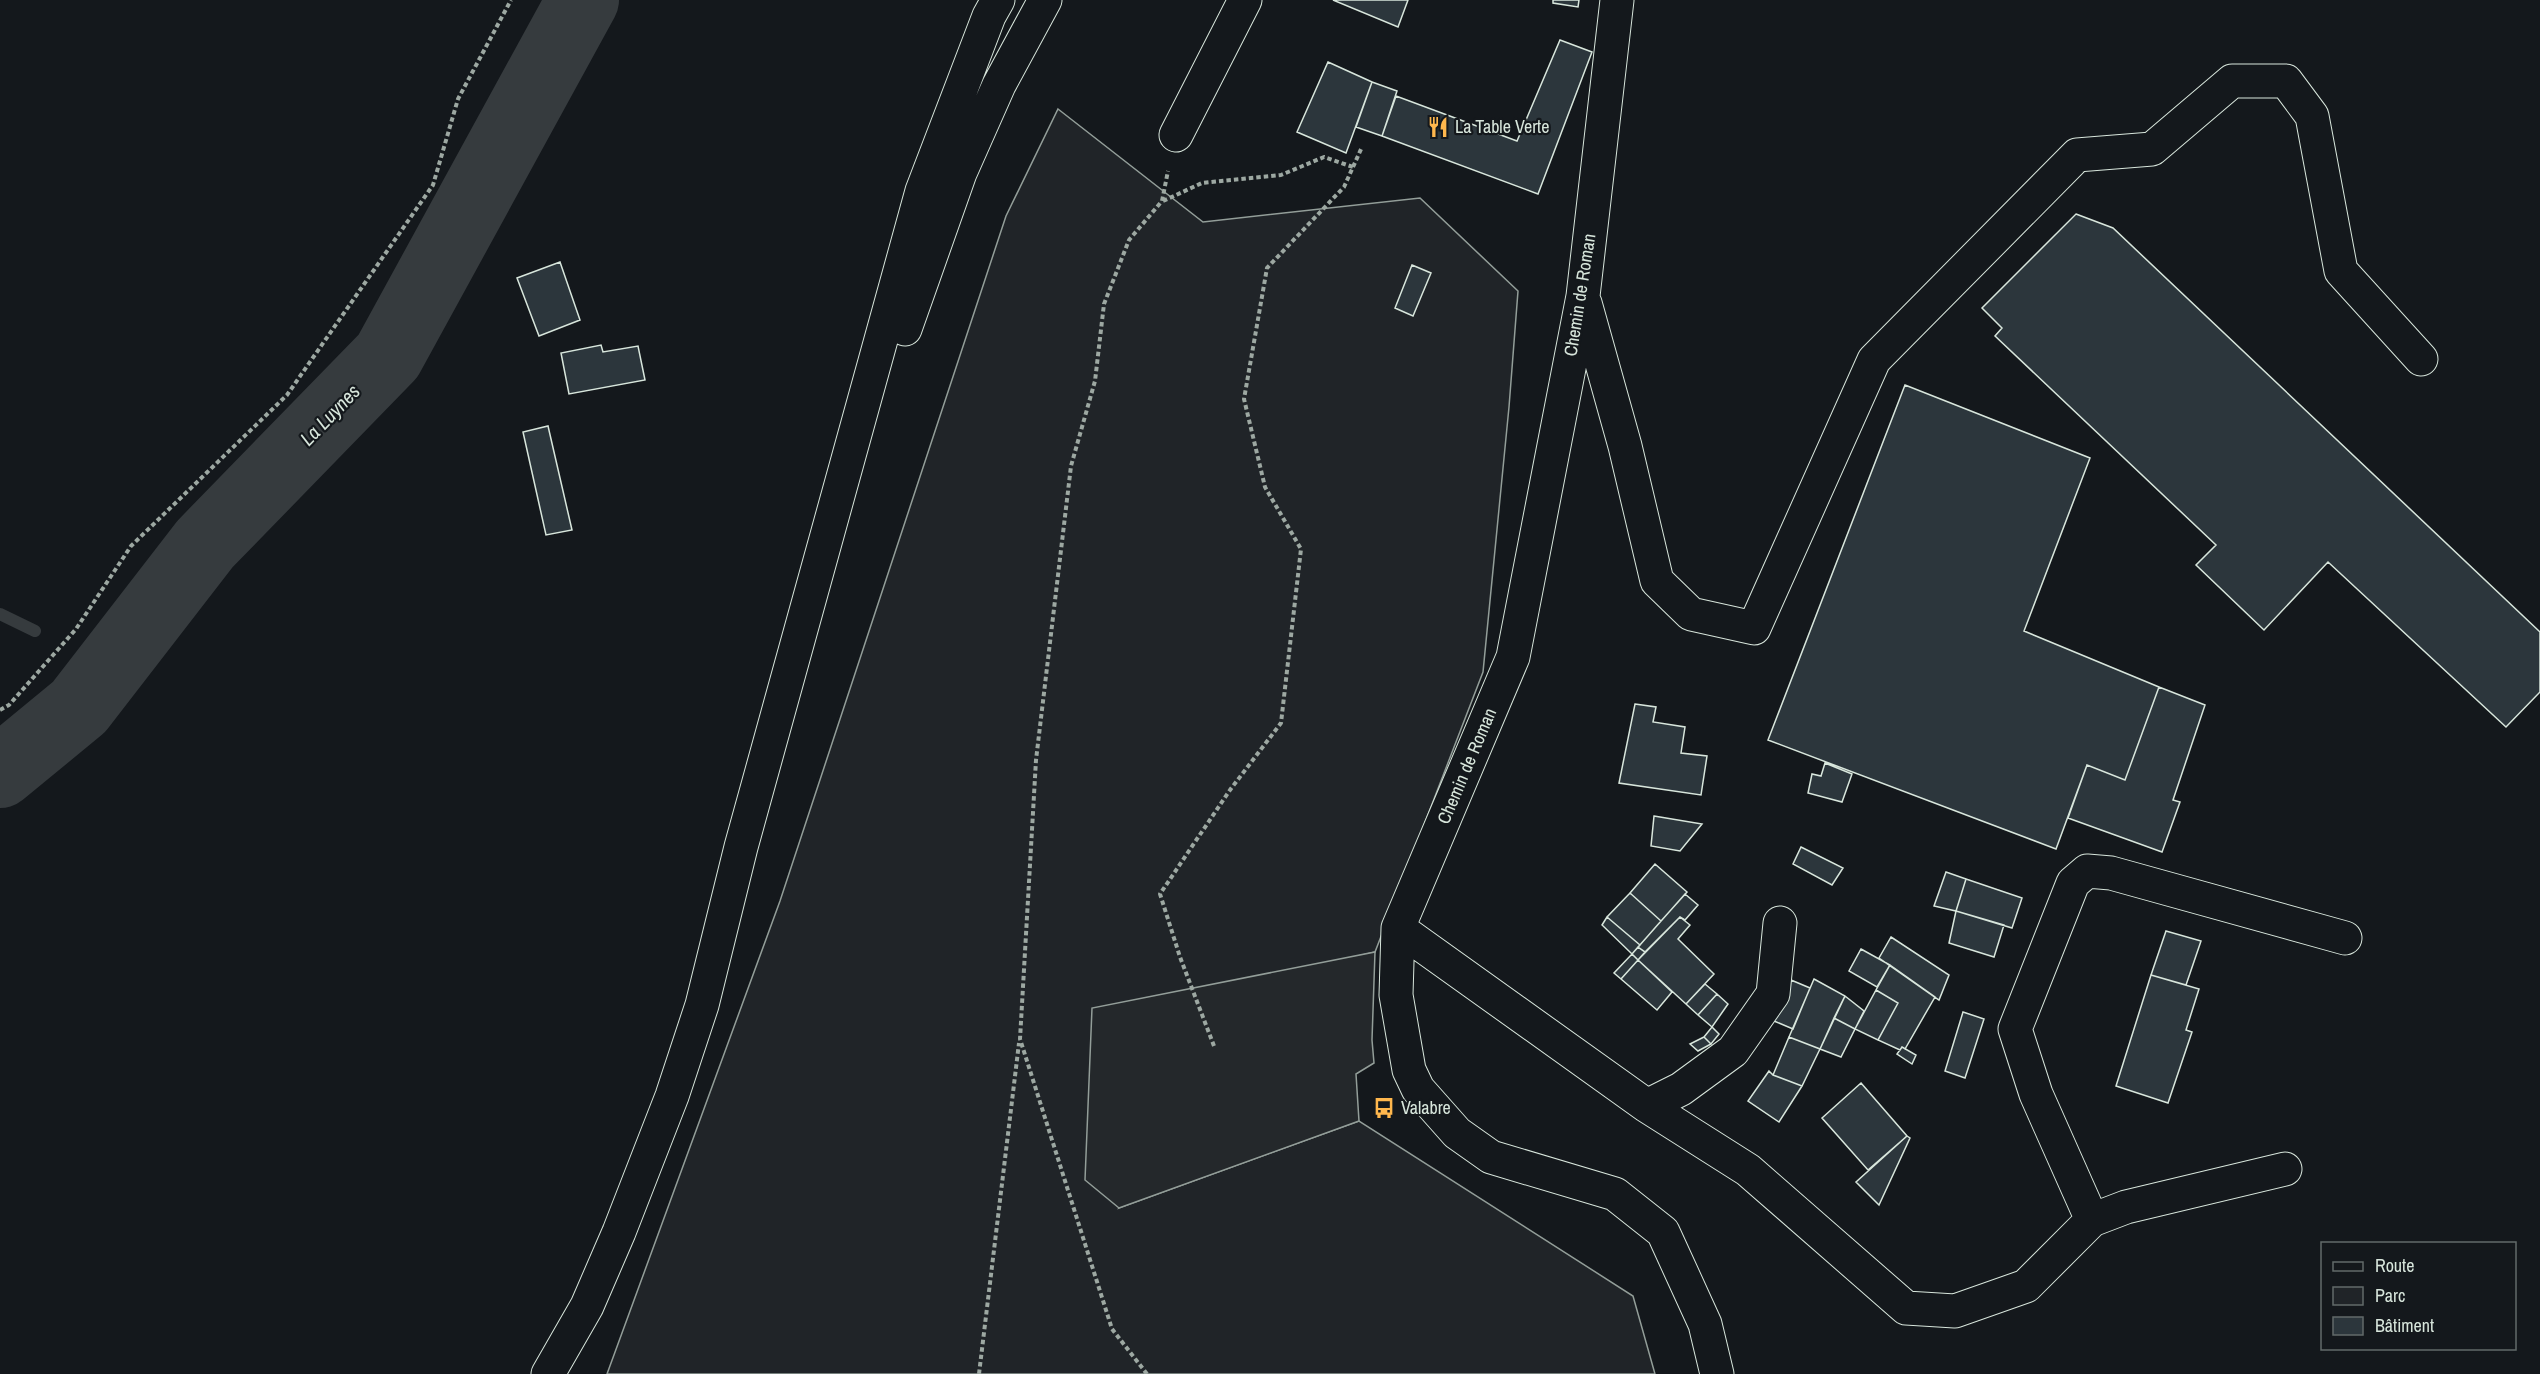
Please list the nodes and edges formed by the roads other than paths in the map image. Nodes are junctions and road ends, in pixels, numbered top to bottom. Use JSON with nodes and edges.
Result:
{"nodes":[{"id":1,"x":998,"y":0,"type":"edge"},
{"id":2,"x":1045,"y":0,"type":"edge"},
{"id":3,"x":1245,"y":0,"type":"edge"},
{"id":4,"x":1617,"y":0,"type":"edge"},
{"id":5,"x":1176,"y":135,"type":"road end"},
{"id":6,"x":1583,"y":296,"type":"junction"},
{"id":7,"x":2421,"y":359,"type":"dead end"},
{"id":8,"x":829,"y":533,"type":"junction"},
{"id":9,"x":1780,"y":923,"type":"dead end"},
{"id":10,"x":1398,"y":928,"type":"junction"},
{"id":11,"x":2345,"y":938,"type":"dead end"},
{"id":12,"x":1647,"y":1106,"type":"junction"},
{"id":13,"x":2285,"y":1169,"type":"dead end"},
{"id":14,"x":2092,"y":1220,"type":"junction"},
{"id":15,"x":548,"y":1374,"type":"edge"},
{"id":16,"x":1717,"y":1374,"type":"edge"}],
"edges":[{"from":1,"to":8,"type":"street"},
{"from":2,"to":8,"type":"street"},
{"from":3,"to":5,"type":"street"},
{"from":4,"to":6,"type":"street","name":"Chemin de Roman"},
{"from":6,"to":7,"type":"street"},
{"from":6,"to":10,"type":"street","name":"Chemin de Roman"},
{"from":8,"to":15,"type":"street"},
{"from":9,"to":12,"type":"street"},
{"from":10,"to":12,"type":"street"},
{"from":10,"to":16,"type":"street","name":"Chemin de Roman"},
{"from":11,"to":14,"type":"street"},
{"from":12,"to":14,"type":"street"},
{"from":13,"to":14,"type":"street"}]}
